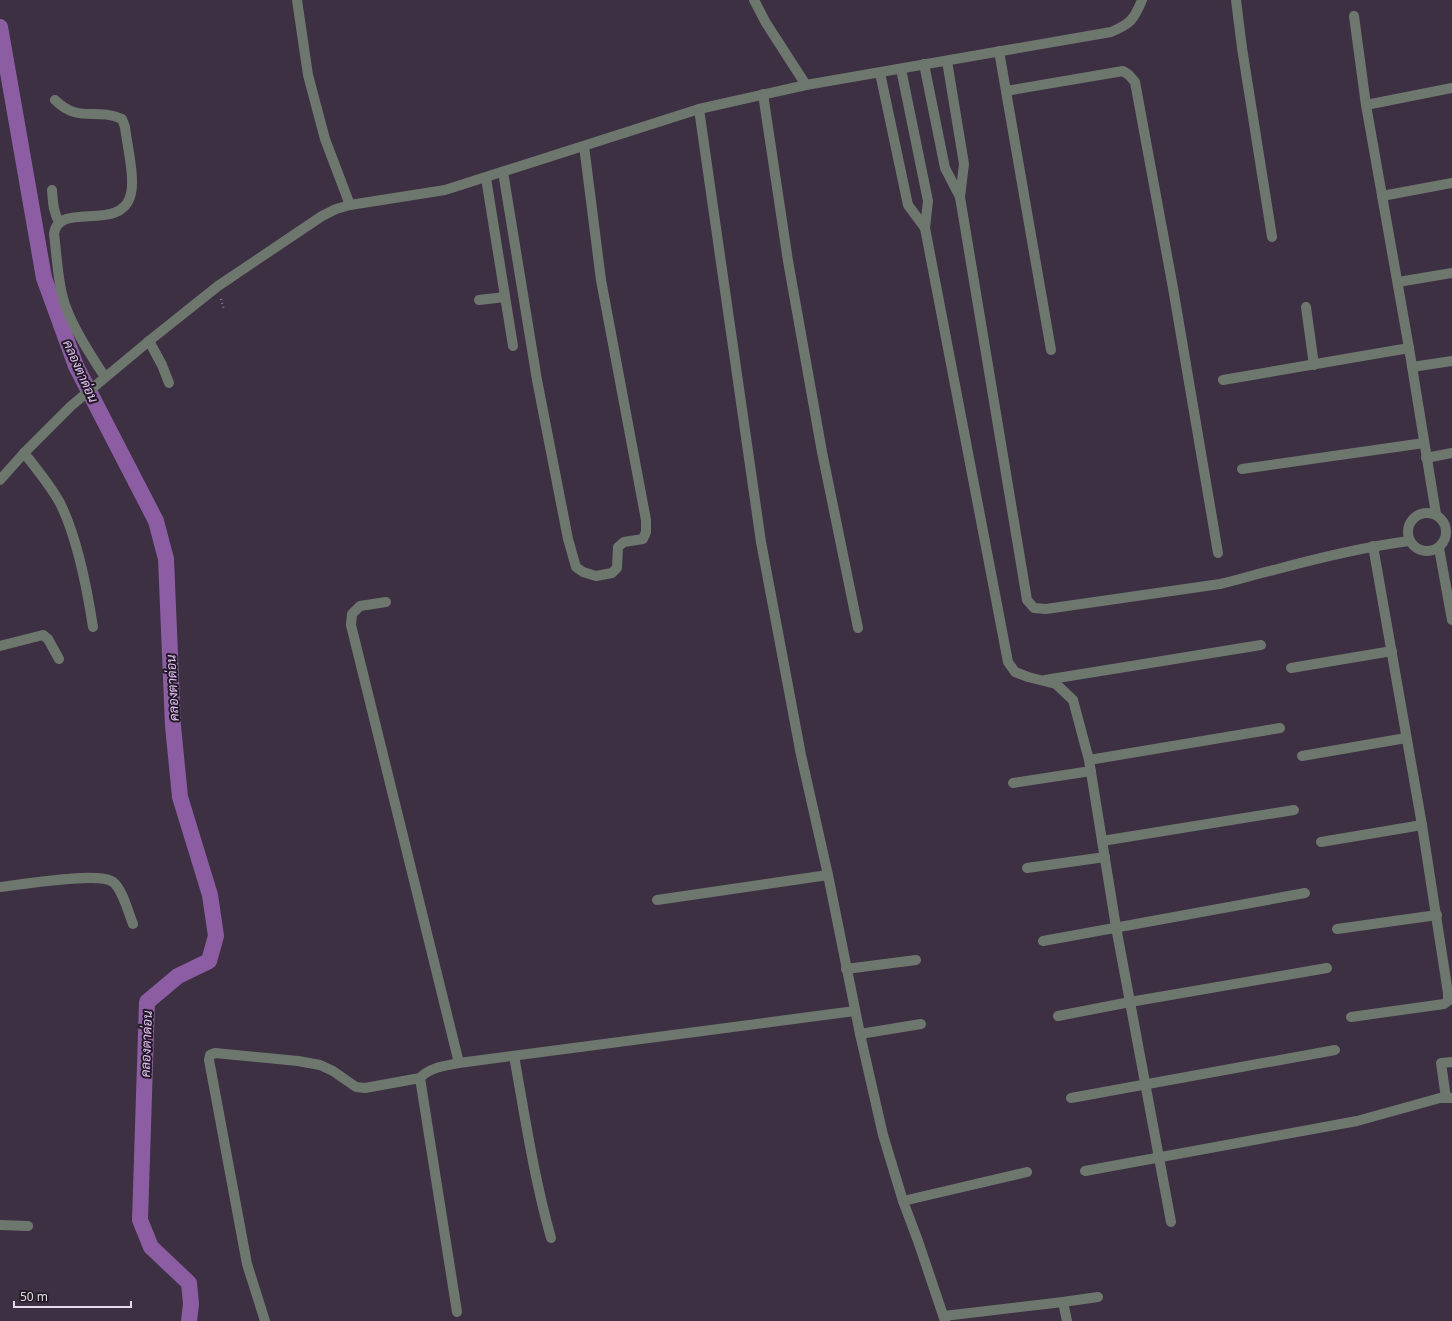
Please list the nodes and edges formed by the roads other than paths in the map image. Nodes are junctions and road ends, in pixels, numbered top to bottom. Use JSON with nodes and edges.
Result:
{"nodes":[{"id":1,"x":297,"y":0,"type":"edge"},
{"id":2,"x":754,"y":0,"type":"edge"},
{"id":3,"x":1142,"y":0,"type":"edge"},
{"id":4,"x":1236,"y":0,"type":"edge"},
{"id":5,"x":1354,"y":16,"type":"dead end"},
{"id":6,"x":999,"y":51,"type":"junction"},
{"id":7,"x":947,"y":61,"type":"junction"},
{"id":8,"x":924,"y":64,"type":"junction"},
{"id":9,"x":901,"y":69,"type":"junction"},
{"id":10,"x":880,"y":73,"type":"junction"},
{"id":11,"x":806,"y":85,"type":"junction"},
{"id":12,"x":1452,"y":88,"type":"edge"},
{"id":13,"x":1006,"y":91,"type":"junction"},
{"id":14,"x":763,"y":94,"type":"junction"},
{"id":15,"x":55,"y":100,"type":"dead end"},
{"id":16,"x":1366,"y":105,"type":"junction"},
{"id":17,"x":699,"y":109,"type":"junction"},
{"id":18,"x":584,"y":146,"type":"junction"},
{"id":19,"x":504,"y":172,"type":"junction"},
{"id":20,"x":486,"y":178,"type":"junction"},
{"id":21,"x":1452,"y":183,"type":"edge"},
{"id":22,"x":52,"y":190,"type":"dead end"},
{"id":23,"x":1382,"y":196,"type":"junction"},
{"id":24,"x":960,"y":197,"type":"junction"},
{"id":25,"x":350,"y":205,"type":"junction"},
{"id":26,"x":59,"y":222,"type":"junction"},
{"id":27,"x":925,"y":228,"type":"junction"},
{"id":28,"x":1272,"y":237,"type":"dead end"},
{"id":29,"x":1452,"y":273,"type":"edge"},
{"id":30,"x":1398,"y":282,"type":"junction"},
{"id":31,"x":505,"y":297,"type":"junction"},
{"id":32,"x":479,"y":300,"type":"dead end"},
{"id":33,"x":1306,"y":307,"type":"dead end"},
{"id":34,"x":149,"y":341,"type":"junction"},
{"id":35,"x":513,"y":346,"type":"dead end"},
{"id":36,"x":1409,"y":348,"type":"junction"},
{"id":37,"x":1051,"y":350,"type":"dead end"},
{"id":38,"x":1452,"y":361,"type":"edge"},
{"id":39,"x":1314,"y":364,"type":"junction"},
{"id":40,"x":1412,"y":367,"type":"junction"},
{"id":41,"x":101,"y":380,"type":"junction"},
{"id":42,"x":1223,"y":380,"type":"dead end"},
{"id":43,"x":169,"y":382,"type":"dead end"},
{"id":44,"x":1424,"y":443,"type":"junction"},
{"id":45,"x":24,"y":453,"type":"junction"},
{"id":46,"x":1452,"y":454,"type":"edge"},
{"id":47,"x":1426,"y":458,"type":"junction"},
{"id":48,"x":1242,"y":469,"type":"dead end"},
{"id":49,"x":0,"y":480,"type":"edge"},
{"id":50,"x":1436,"y":514,"type":"junction"},
{"id":51,"x":1410,"y":541,"type":"junction"},
{"id":52,"x":1445,"y":544,"type":"edge"},
{"id":53,"x":1373,"y":546,"type":"junction"},
{"id":54,"x":1218,"y":553,"type":"dead end"},
{"id":55,"x":386,"y":602,"type":"dead end"},
{"id":56,"x":1452,"y":620,"type":"edge"},
{"id":57,"x":93,"y":627,"type":"dead end"},
{"id":58,"x":858,"y":628,"type":"dead end"},
{"id":59,"x":1260,"y":645,"type":"dead end"},
{"id":60,"x":0,"y":646,"type":"edge"},
{"id":61,"x":1392,"y":651,"type":"junction"},
{"id":62,"x":59,"y":659,"type":"dead end"},
{"id":63,"x":1291,"y":668,"type":"dead end"},
{"id":64,"x":1043,"y":680,"type":"junction"},
{"id":65,"x":1280,"y":728,"type":"dead end"},
{"id":66,"x":1406,"y":738,"type":"junction"},
{"id":67,"x":1302,"y":756,"type":"dead end"},
{"id":68,"x":1089,"y":760,"type":"junction"},
{"id":69,"x":1090,"y":771,"type":"junction"},
{"id":70,"x":1013,"y":783,"type":"dead end"},
{"id":71,"x":1294,"y":810,"type":"dead end"},
{"id":72,"x":1422,"y":825,"type":"junction"},
{"id":73,"x":1102,"y":841,"type":"junction"},
{"id":74,"x":1322,"y":842,"type":"dead end"},
{"id":75,"x":1105,"y":858,"type":"junction"},
{"id":76,"x":1027,"y":868,"type":"dead end"},
{"id":77,"x":828,"y":875,"type":"junction"},
{"id":78,"x":0,"y":887,"type":"edge"},
{"id":79,"x":1305,"y":893,"type":"dead end"},
{"id":80,"x":657,"y":900,"type":"dead end"},
{"id":81,"x":1436,"y":915,"type":"junction"},
{"id":82,"x":133,"y":924,"type":"dead end"},
{"id":83,"x":1116,"y":927,"type":"junction"},
{"id":84,"x":1338,"y":929,"type":"dead end"},
{"id":85,"x":1044,"y":941,"type":"dead end"},
{"id":86,"x":916,"y":960,"type":"dead end"},
{"id":87,"x":1327,"y":968,"type":"dead end"},
{"id":88,"x":846,"y":969,"type":"junction"},
{"id":89,"x":1130,"y":1002,"type":"junction"},
{"id":90,"x":855,"y":1011,"type":"junction"},
{"id":91,"x":1058,"y":1016,"type":"dead end"},
{"id":92,"x":1351,"y":1017,"type":"dead end"},
{"id":93,"x":922,"y":1024,"type":"dead end"},
{"id":94,"x":860,"y":1034,"type":"junction"},
{"id":95,"x":1335,"y":1050,"type":"dead end"},
{"id":96,"x":514,"y":1056,"type":"junction"},
{"id":97,"x":1452,"y":1062,"type":"edge"},
{"id":98,"x":459,"y":1063,"type":"junction"},
{"id":99,"x":420,"y":1078,"type":"junction"},
{"id":100,"x":1145,"y":1085,"type":"junction"},
{"id":101,"x":1071,"y":1098,"type":"dead end"},
{"id":102,"x":1449,"y":1098,"type":"edge"},
{"id":103,"x":1159,"y":1157,"type":"junction"},
{"id":104,"x":1085,"y":1171,"type":"dead end"},
{"id":105,"x":1027,"y":1172,"type":"dead end"},
{"id":106,"x":903,"y":1201,"type":"junction"},
{"id":107,"x":1171,"y":1222,"type":"dead end"},
{"id":108,"x":0,"y":1226,"type":"edge"},
{"id":109,"x":28,"y":1226,"type":"dead end"},
{"id":110,"x":552,"y":1238,"type":"dead end"},
{"id":111,"x":1098,"y":1297,"type":"dead end"},
{"id":112,"x":1063,"y":1302,"type":"junction"},
{"id":113,"x":457,"y":1312,"type":"dead end"},
{"id":114,"x":944,"y":1318,"type":"edge"},
{"id":115,"x":265,"y":1321,"type":"edge"},
{"id":116,"x":1067,"y":1321,"type":"edge"}],
"edges":[{"from":1,"to":25,"type":"street"},
{"from":2,"to":11,"type":"street"},
{"from":3,"to":6,"type":"street"},
{"from":4,"to":28,"type":"street"},
{"from":5,"to":16,"type":"street"},
{"from":6,"to":7,"type":"street"},
{"from":6,"to":13,"type":"street"},
{"from":7,"to":8,"type":"street"},
{"from":7,"to":24,"type":"street"},
{"from":8,"to":9,"type":"street"},
{"from":8,"to":24,"type":"street"},
{"from":9,"to":10,"type":"street"},
{"from":9,"to":27,"type":"street"},
{"from":10,"to":11,"type":"street"},
{"from":10,"to":27,"type":"street"},
{"from":11,"to":14,"type":"street"},
{"from":12,"to":16,"type":"street"},
{"from":13,"to":37,"type":"street"},
{"from":13,"to":54,"type":"street"},
{"from":14,"to":17,"type":"street"},
{"from":14,"to":58,"type":"street"},
{"from":15,"to":26,"type":"street"},
{"from":16,"to":23,"type":"street"},
{"from":17,"to":18,"type":"street"},
{"from":17,"to":77,"type":"street"},
{"from":18,"to":19,"type":"street"},
{"from":18,"to":19,"type":"street"},
{"from":19,"to":20,"type":"street"},
{"from":20,"to":25,"type":"street"},
{"from":20,"to":31,"type":"street"},
{"from":21,"to":23,"type":"street"},
{"from":22,"to":26,"type":"street"},
{"from":23,"to":30,"type":"street"},
{"from":24,"to":53,"type":"street"},
{"from":25,"to":34,"type":"street"},
{"from":26,"to":41,"type":"street"},
{"from":27,"to":64,"type":"street"},
{"from":29,"to":30,"type":"street"},
{"from":30,"to":36,"type":"street"},
{"from":31,"to":32,"type":"street"},
{"from":31,"to":35,"type":"street"},
{"from":33,"to":39,"type":"street"},
{"from":34,"to":41,"type":"street"},
{"from":34,"to":43,"type":"street"},
{"from":36,"to":39,"type":"street"},
{"from":36,"to":40,"type":"street"},
{"from":38,"to":40,"type":"street"},
{"from":39,"to":42,"type":"street"},
{"from":40,"to":44,"type":"street"},
{"from":41,"to":45,"type":"street"},
{"from":44,"to":47,"type":"street"},
{"from":44,"to":48,"type":"street"},
{"from":45,"to":49,"type":"street"},
{"from":45,"to":57,"type":"street"},
{"from":46,"to":47,"type":"street"},
{"from":47,"to":50,"type":"street"},
{"from":50,"to":51,"type":"street"},
{"from":50,"to":52,"type":"street"},
{"from":51,"to":52,"type":"street"},
{"from":51,"to":53,"type":"street"},
{"from":52,"to":56,"type":"street"},
{"from":53,"to":61,"type":"street"},
{"from":55,"to":98,"type":"street"},
{"from":59,"to":64,"type":"street"},
{"from":60,"to":62,"type":"street"},
{"from":61,"to":63,"type":"street"},
{"from":61,"to":66,"type":"street"},
{"from":64,"to":68,"type":"street"},
{"from":65,"to":68,"type":"street"},
{"from":66,"to":67,"type":"street"},
{"from":66,"to":72,"type":"street"},
{"from":68,"to":69,"type":"street"},
{"from":69,"to":70,"type":"street"},
{"from":69,"to":73,"type":"street"},
{"from":71,"to":73,"type":"street"},
{"from":72,"to":74,"type":"street"},
{"from":72,"to":81,"type":"street"},
{"from":73,"to":75,"type":"street"},
{"from":75,"to":76,"type":"street"},
{"from":75,"to":83,"type":"street"},
{"from":77,"to":80,"type":"street"},
{"from":77,"to":88,"type":"street"},
{"from":78,"to":82,"type":"street"},
{"from":79,"to":83,"type":"street"},
{"from":81,"to":84,"type":"street"},
{"from":81,"to":92,"type":"street"},
{"from":83,"to":85,"type":"street"},
{"from":83,"to":89,"type":"street"},
{"from":86,"to":88,"type":"street"},
{"from":87,"to":89,"type":"street"},
{"from":88,"to":90,"type":"street"},
{"from":89,"to":91,"type":"street"},
{"from":89,"to":100,"type":"street"},
{"from":90,"to":94,"type":"street"},
{"from":90,"to":96,"type":"street"},
{"from":93,"to":94,"type":"street"},
{"from":94,"to":106,"type":"street"},
{"from":95,"to":100,"type":"street"},
{"from":96,"to":98,"type":"street"},
{"from":96,"to":110,"type":"street"},
{"from":97,"to":102,"type":"street"},
{"from":98,"to":99,"type":"street"},
{"from":99,"to":113,"type":"street"},
{"from":99,"to":115,"type":"street"},
{"from":100,"to":101,"type":"street"},
{"from":100,"to":103,"type":"street"},
{"from":102,"to":103,"type":"street"},
{"from":103,"to":104,"type":"street"},
{"from":103,"to":107,"type":"street"},
{"from":105,"to":106,"type":"street"},
{"from":106,"to":114,"type":"street"},
{"from":108,"to":109,"type":"street"},
{"from":111,"to":112,"type":"street"},
{"from":112,"to":114,"type":"street"},
{"from":112,"to":116,"type":"street"}]}
